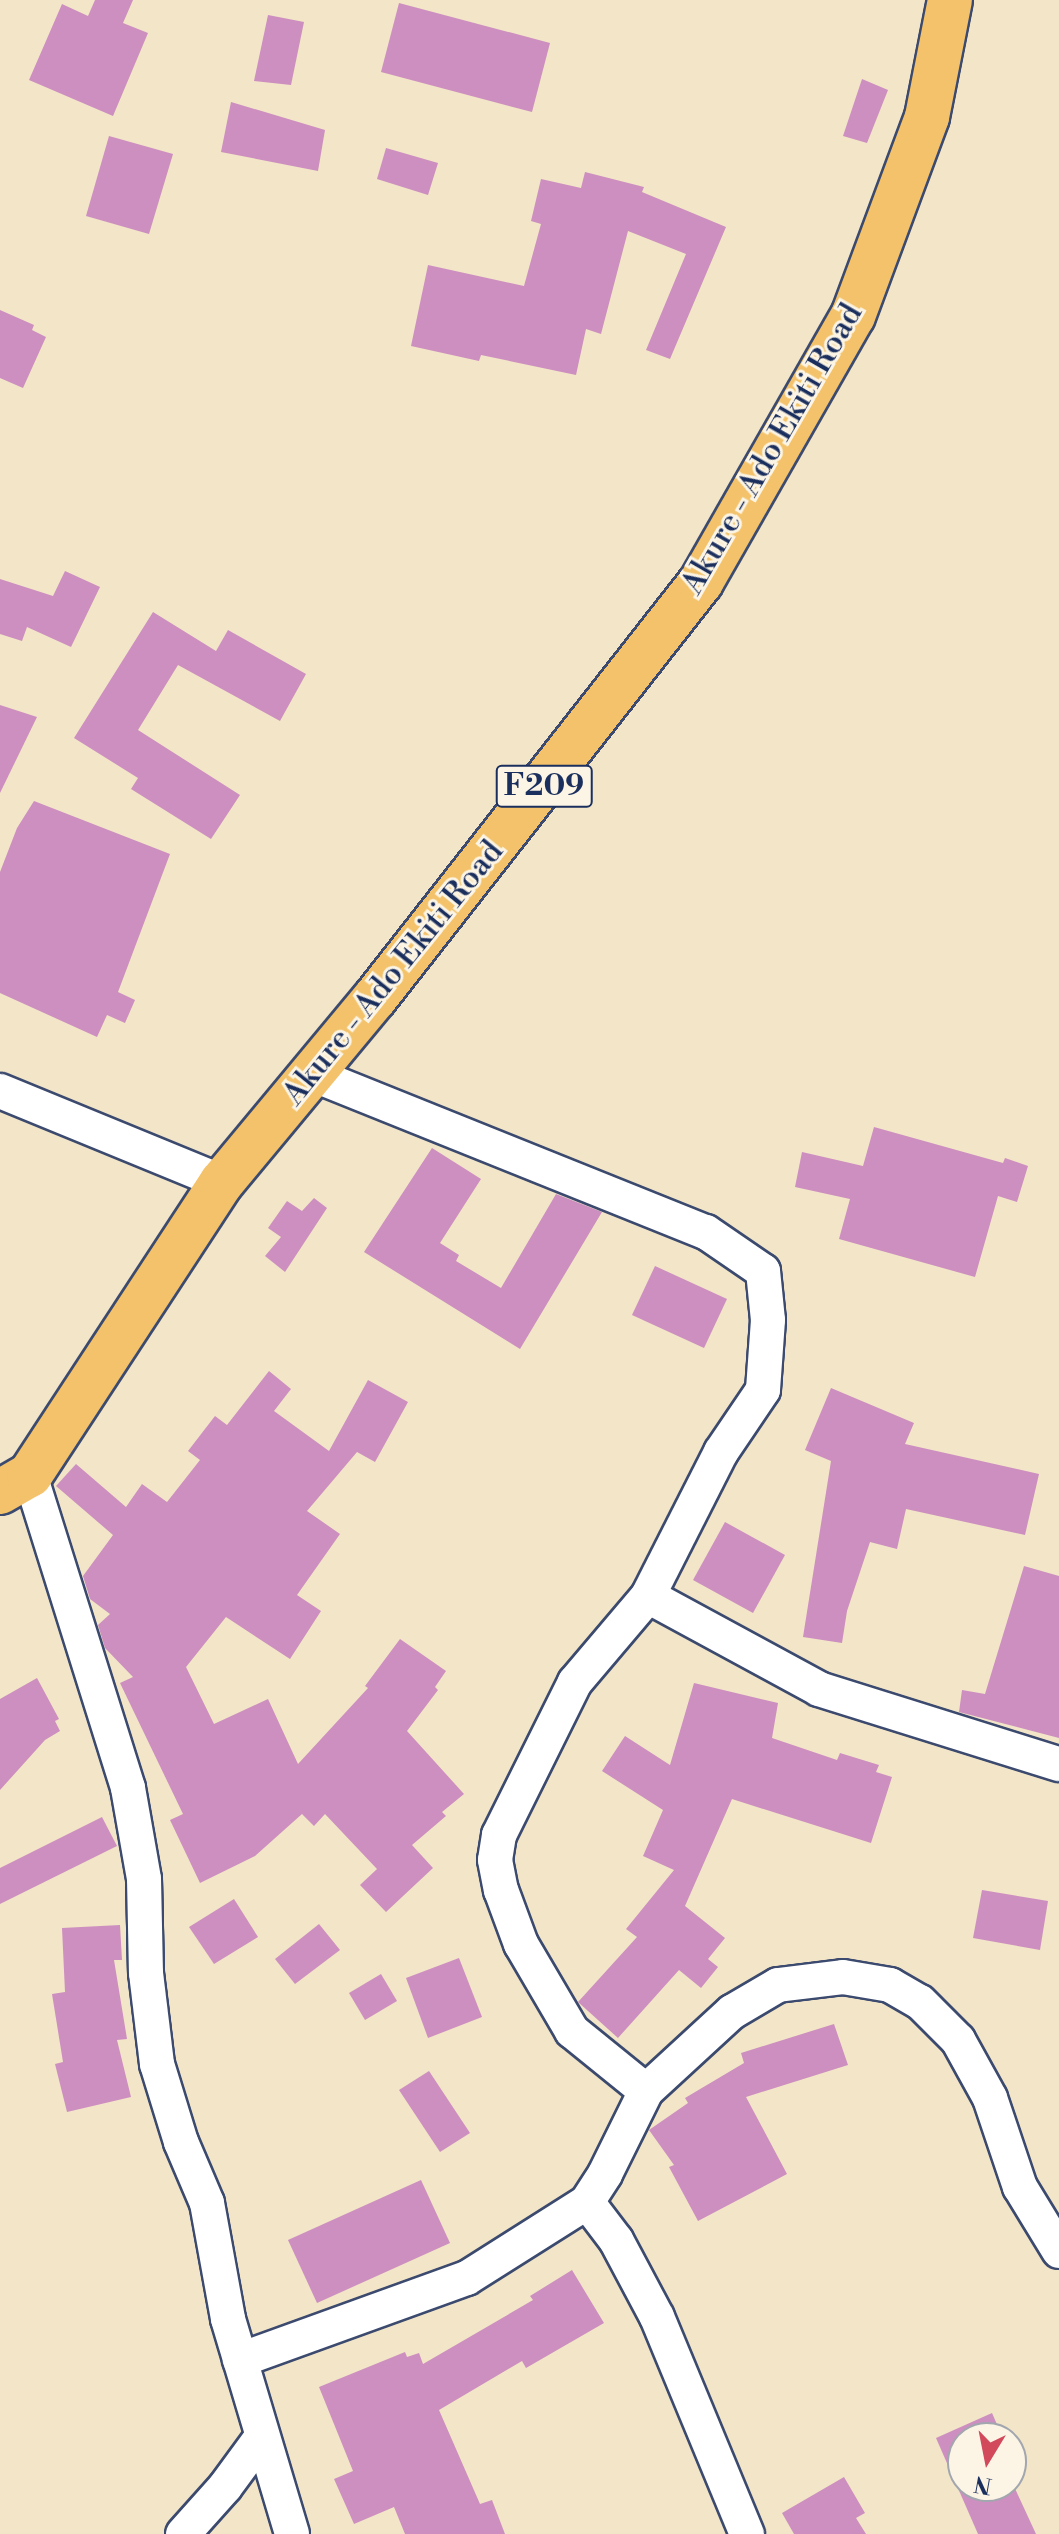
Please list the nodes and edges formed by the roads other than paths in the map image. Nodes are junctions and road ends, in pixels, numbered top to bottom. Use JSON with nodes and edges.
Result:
{"nodes":[{"id":1,"x":950,"y":0,"type":"edge"},
{"id":2,"x":312,"y":1074,"type":"junction"},
{"id":3,"x":0,"y":1091,"type":"edge"},
{"id":4,"x":222,"y":1182,"type":"junction"},
{"id":5,"x":15,"y":1483,"type":"edge"},
{"id":6,"x":648,"y":1596,"type":"junction"},
{"id":7,"x":1059,"y":1764,"type":"edge"},
{"id":8,"x":646,"y":2091,"type":"junction"},
{"id":9,"x":587,"y":2202,"type":"junction"},
{"id":10,"x":1059,"y":2251,"type":"edge"},
{"id":11,"x":240,"y":2360,"type":"junction"},
{"id":12,"x":261,"y":2438,"type":"junction"},
{"id":13,"x":183,"y":2534,"type":"edge"},
{"id":14,"x":292,"y":2534,"type":"edge"},
{"id":15,"x":747,"y":2534,"type":"edge"}],
"edges":[{"from":1,"to":2,"type":"main road","name":"Akure - Ado Ekiti Road","number":"F209"},
{"from":2,"to":4,"type":"main road","name":"Akure - Ado Ekiti Road","number":"F209"},
{"from":2,"to":6,"type":"street"},
{"from":3,"to":4,"type":"street"},
{"from":4,"to":5,"type":"main road","name":"Akure - Ado Ekiti Road","number":"F209"},
{"from":5,"to":11,"type":"street"},
{"from":6,"to":7,"type":"street"},
{"from":6,"to":8,"type":"street"},
{"from":8,"to":9,"type":"street"},
{"from":8,"to":10,"type":"street"},
{"from":9,"to":11,"type":"street"},
{"from":9,"to":15,"type":"street"},
{"from":11,"to":12,"type":"street"},
{"from":12,"to":13,"type":"street"},
{"from":12,"to":14,"type":"street"}]}
